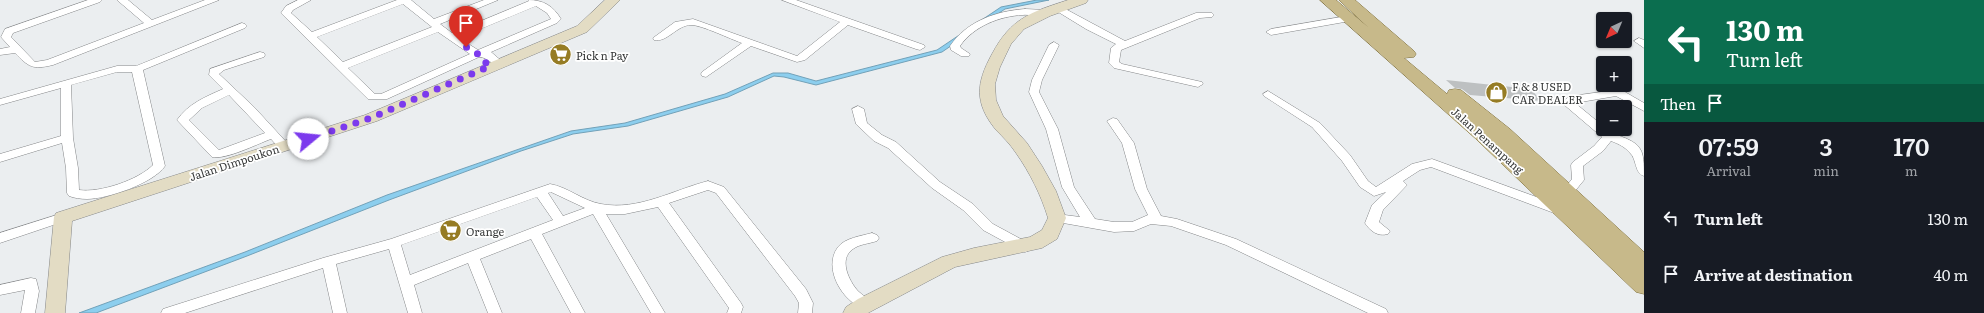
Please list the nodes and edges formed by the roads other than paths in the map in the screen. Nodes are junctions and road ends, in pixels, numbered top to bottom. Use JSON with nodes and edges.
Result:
{"nodes":[{"id":1,"x":97,"y":0,"type":"edge"},
{"id":2,"x":122,"y":0,"type":"edge"},
{"id":3,"x":214,"y":0,"type":"edge"},
{"id":4,"x":306,"y":0,"type":"edge"},
{"id":5,"x":405,"y":0,"type":"edge"},
{"id":6,"x":492,"y":0,"type":"edge"},
{"id":7,"x":613,"y":0,"type":"edge"},
{"id":8,"x":787,"y":0,"type":"edge"},
{"id":9,"x":1081,"y":0,"type":"edge"},
{"id":10,"x":1326,"y":0,"type":"edge"},
{"id":11,"x":1346,"y":0,"type":"edge"},
{"id":12,"x":535,"y":1,"type":"edge"},
{"id":13,"x":1052,"y":10,"type":"junction"},
{"id":14,"x":1209,"y":15,"type":"dead end"},
{"id":15,"x":1347,"y":19,"type":"junction"},
{"id":16,"x":847,"y":21,"type":"junction"},
{"id":17,"x":151,"y":24,"type":"junction"},
{"id":18,"x":436,"y":25,"type":"junction"},
{"id":19,"x":242,"y":26,"type":"dead end"},
{"id":20,"x":1272,"y":32,"type":"dead end"},
{"id":21,"x":311,"y":36,"type":"junction"},
{"id":22,"x":452,"y":36,"type":"junction"},
{"id":23,"x":658,"y":38,"type":"dead end"},
{"id":24,"x":750,"y":42,"type":"junction"},
{"id":25,"x":1123,"y":44,"type":"junction"},
{"id":26,"x":1054,"y":45,"type":"dead end"},
{"id":27,"x":920,"y":47,"type":"dead end"},
{"id":28,"x":18,"y":49,"type":"junction"},
{"id":29,"x":0,"y":52,"type":"edge"},
{"id":30,"x":478,"y":54,"type":"junction"},
{"id":31,"x":965,"y":54,"type":"dead end"},
{"id":32,"x":260,"y":55,"type":"dead end"},
{"id":33,"x":494,"y":64,"type":"junction"},
{"id":34,"x":340,"y":67,"type":"junction"},
{"id":35,"x":137,"y":69,"type":"junction"},
{"id":36,"x":706,"y":74,"type":"dead end"},
{"id":37,"x":1198,"y":84,"type":"dead end"},
{"id":38,"x":66,"y":85,"type":"junction"},
{"id":39,"x":230,"y":90,"type":"junction"},
{"id":40,"x":1268,"y":94,"type":"dead end"},
{"id":41,"x":1631,"y":100,"type":"edge"},
{"id":42,"x":1632,"y":101,"type":"edge"},
{"id":43,"x":0,"y":102,"type":"edge"},
{"id":44,"x":1644,"y":108,"type":"edge"},
{"id":45,"x":858,"y":109,"type":"dead end"},
{"id":46,"x":1113,"y":121,"type":"dead end"},
{"id":47,"x":1596,"y":126,"type":"edge"},
{"id":48,"x":273,"y":134,"type":"junction"},
{"id":49,"x":1608,"y":136,"type":"joint"},
{"id":50,"x":67,"y":138,"type":"junction"},
{"id":51,"x":284,"y":146,"type":"junction"},
{"id":52,"x":0,"y":158,"type":"edge"},
{"id":53,"x":1426,"y":166,"type":"junction"},
{"id":54,"x":1644,"y":172,"type":"edge"},
{"id":55,"x":540,"y":191,"type":"junction"},
{"id":56,"x":1567,"y":193,"type":"junction"},
{"id":57,"x":661,"y":201,"type":"junction"},
{"id":58,"x":597,"y":208,"type":"junction"},
{"id":59,"x":1568,"y":213,"type":"junction"},
{"id":60,"x":63,"y":217,"type":"junction"},
{"id":61,"x":1057,"y":218,"type":"junction"},
{"id":62,"x":1156,"y":219,"type":"junction"},
{"id":63,"x":561,"y":223,"type":"junction"},
{"id":64,"x":1091,"y":224,"type":"junction"},
{"id":65,"x":1383,"y":231,"type":"dead end"},
{"id":66,"x":535,"y":233,"type":"junction"},
{"id":67,"x":0,"y":238,"type":"edge"},
{"id":68,"x":872,"y":238,"type":"dead end"},
{"id":69,"x":394,"y":243,"type":"junction"},
{"id":70,"x":1025,"y":246,"type":"junction"},
{"id":71,"x":472,"y":257,"type":"junction"},
{"id":72,"x":328,"y":261,"type":"junction"},
{"id":73,"x":1644,"y":266,"type":"edge"},
{"id":74,"x":406,"y":282,"type":"junction"},
{"id":75,"x":1644,"y":286,"type":"edge"},
{"id":76,"x":0,"y":290,"type":"edge"},
{"id":77,"x":859,"y":309,"type":"edge"},
{"id":78,"x":28,"y":313,"type":"edge"},
{"id":79,"x":55,"y":313,"type":"edge"},
{"id":80,"x":168,"y":313,"type":"edge"},
{"id":81,"x":340,"y":313,"type":"edge"},
{"id":82,"x":416,"y":313,"type":"edge"},
{"id":83,"x":495,"y":313,"type":"edge"},
{"id":84,"x":578,"y":313,"type":"edge"},
{"id":85,"x":658,"y":313,"type":"edge"},
{"id":86,"x":734,"y":313,"type":"edge"},
{"id":87,"x":805,"y":313,"type":"edge"},
{"id":88,"x":1382,"y":313,"type":"edge"}],
"edges":[{"from":1,"to":28,"type":"street"},
{"from":2,"to":17,"type":"street"},
{"from":3,"to":17,"type":"street"},
{"from":4,"to":21,"type":"street"},
{"from":5,"to":18,"type":"street"},
{"from":5,"to":21,"type":"street"},
{"from":6,"to":18,"type":"street"},
{"from":7,"to":33,"type":"street","name":"Jalan Dimpoukon"},
{"from":8,"to":16,"type":"street"},
{"from":9,"to":13,"type":"street"},
{"from":10,"to":15,"type":"main road","name":"Jalan Penampang"},
{"from":11,"to":56,"type":"main road","name":"Jalan Penampang"},
{"from":12,"to":22,"type":"street"},
{"from":12,"to":30,"type":"street"},
{"from":13,"to":25,"type":"street"},
{"from":13,"to":31,"type":"street"},
{"from":13,"to":61,"type":"street"},
{"from":14,"to":25,"type":"street"},
{"from":15,"to":20,"type":"street"},
{"from":15,"to":59,"type":"main road","name":"Jalan Penampang"},
{"from":16,"to":24,"type":"street"},
{"from":16,"to":27,"type":"street"},
{"from":17,"to":28,"type":"street"},
{"from":18,"to":22,"type":"street"},
{"from":18,"to":34,"type":"street"},
{"from":19,"to":35,"type":"street"},
{"from":21,"to":34,"type":"street"},
{"from":22,"to":30,"type":"street"},
{"from":23,"to":24,"type":"street"},
{"from":24,"to":36,"type":"street"},
{"from":25,"to":37,"type":"street"},
{"from":26,"to":64,"type":"street"},
{"from":28,"to":29,"type":"street"},
{"from":30,"to":33,"type":"street"},
{"from":30,"to":34,"type":"street"},
{"from":32,"to":39,"type":"street"},
{"from":33,"to":51,"type":"street","name":"Jalan Dimpoukon"},
{"from":35,"to":38,"type":"street"},
{"from":35,"to":50,"type":"street"},
{"from":38,"to":43,"type":"street"},
{"from":38,"to":50,"type":"street"},
{"from":39,"to":48,"type":"street"},
{"from":39,"to":48,"type":"street"},
{"from":40,"to":53,"type":"street"},
{"from":41,"to":47,"type":"street"},
{"from":42,"to":44,"type":"street"},
{"from":45,"to":70,"type":"street"},
{"from":46,"to":62,"type":"street"},
{"from":48,"to":51,"type":"street"},
{"from":49,"to":54,"type":"street"},
{"from":49,"to":56,"type":"street"},
{"from":50,"to":52,"type":"street"},
{"from":51,"to":60,"type":"street","name":"Jalan Dimpoukon"},
{"from":53,"to":59,"type":"street"},
{"from":53,"to":65,"type":"street"},
{"from":55,"to":58,"type":"street"},
{"from":55,"to":63,"type":"street"},
{"from":55,"to":69,"type":"street"},
{"from":56,"to":73,"type":"main road","name":"Jalan Penampang"},
{"from":57,"to":58,"type":"street"},
{"from":57,"to":86,"type":"street"},
{"from":57,"to":87,"type":"street"},
{"from":58,"to":63,"type":"street"},
{"from":58,"to":85,"type":"street"},
{"from":59,"to":75,"type":"main road","name":"Jalan Penampang"},
{"from":60,"to":67,"type":"street","name":"Jalan Dimpoukon"},
{"from":60,"to":79,"type":"street"},
{"from":61,"to":64,"type":"street"},
{"from":61,"to":70,"type":"street"},
{"from":62,"to":64,"type":"street"},
{"from":62,"to":88,"type":"street"},
{"from":63,"to":66,"type":"street"},
{"from":66,"to":71,"type":"street"},
{"from":66,"to":84,"type":"street"},
{"from":68,"to":77,"type":"street"},
{"from":69,"to":72,"type":"street"},
{"from":69,"to":74,"type":"street"},
{"from":70,"to":77,"type":"street"},
{"from":71,"to":74,"type":"street"},
{"from":71,"to":83,"type":"street"},
{"from":72,"to":80,"type":"street"},
{"from":72,"to":81,"type":"street"},
{"from":74,"to":82,"type":"street"},
{"from":76,"to":78,"type":"street"}]}
